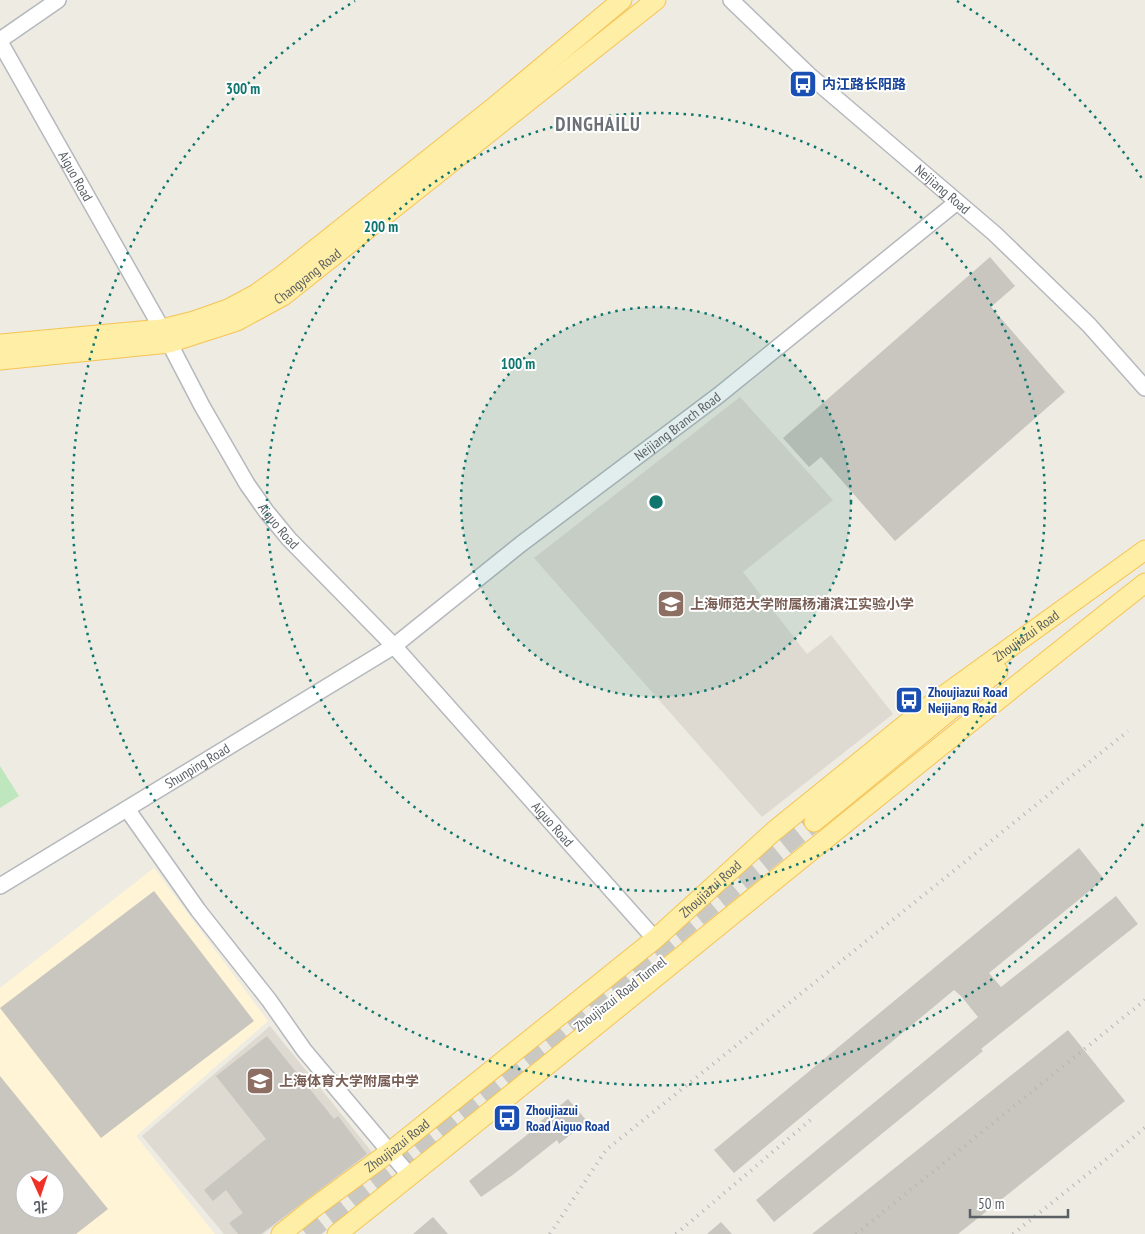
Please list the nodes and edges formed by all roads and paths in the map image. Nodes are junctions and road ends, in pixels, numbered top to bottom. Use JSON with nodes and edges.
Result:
{"nodes":[{"id":1,"x":58,"y":0,"type":"edge"},
{"id":2,"x":622,"y":0,"type":"edge"},
{"id":3,"x":656,"y":0,"type":"edge"},
{"id":4,"x":731,"y":0,"type":"edge"},
{"id":5,"x":0,"y":41,"type":"edge"},
{"id":6,"x":957,"y":202,"type":"junction"},
{"id":7,"x":166,"y":336,"type":"junction"},
{"id":8,"x":0,"y":344,"type":"edge"},
{"id":9,"x":0,"y":360,"type":"edge"},
{"id":10,"x":1145,"y":388,"type":"edge"},
{"id":11,"x":1140,"y":554,"type":"edge"},
{"id":12,"x":1145,"y":583,"type":"edge"},
{"id":13,"x":394,"y":646,"type":"junction"},
{"id":14,"x":127,"y":809,"type":"junction"},
{"id":15,"x":814,"y":822,"type":"tunnel mouth"},
{"id":16,"x":820,"y":842,"type":"junction"},
{"id":17,"x":0,"y":886,"type":"edge"},
{"id":18,"x":655,"y":939,"type":"junction"},
{"id":19,"x":391,"y":1151,"type":"junction"},
{"id":20,"x":424,"y":1151,"type":"dead end"},
{"id":21,"x":410,"y":1176,"type":"junction"},
{"id":22,"x":281,"y":1234,"type":"edge"},
{"id":23,"x":337,"y":1234,"type":"edge"}],
"edges":[{"from":1,"to":5,"type":"street"},
{"from":2,"to":7,"type":"main road","name":"Changyang Road"},
{"from":3,"to":7,"type":"main road","name":"Changyang Road"},
{"from":4,"to":6,"type":"street","name":"Neijiang Road"},
{"from":5,"to":7,"type":"street","name":"Aiguo Road"},
{"from":6,"to":10,"type":"street","name":"Neijiang Road"},
{"from":6,"to":13,"type":"street","name":"Neijiang Branch Road"},
{"from":7,"to":8,"type":"main road","name":"Changyang Road"},
{"from":7,"to":9,"type":"main road","name":"Changyang Road"},
{"from":7,"to":13,"type":"street","name":"Aiguo Road"},
{"from":11,"to":15,"type":"main road"},
{"from":11,"to":18,"type":"main road","name":"Zhoujiazui Road"},
{"from":12,"to":16,"type":"main road"},
{"from":13,"to":14,"type":"street","name":"Shunping Road"},
{"from":13,"to":18,"type":"street","name":"Aiguo Road"},
{"from":14,"to":17,"type":"street","name":"Shunping Road"},
{"from":14,"to":19,"type":"street"},
{"from":16,"to":20,"type":"main road","name":"Zhoujiazui Road Tunnel"},
{"from":16,"to":21,"type":"main road"},
{"from":18,"to":19,"type":"main road","name":"Zhoujiazui Road"},
{"from":19,"to":21,"type":"street"},
{"from":19,"to":22,"type":"main road","name":"Zhoujiazui Road"},
{"from":21,"to":23,"type":"main road"}]}
